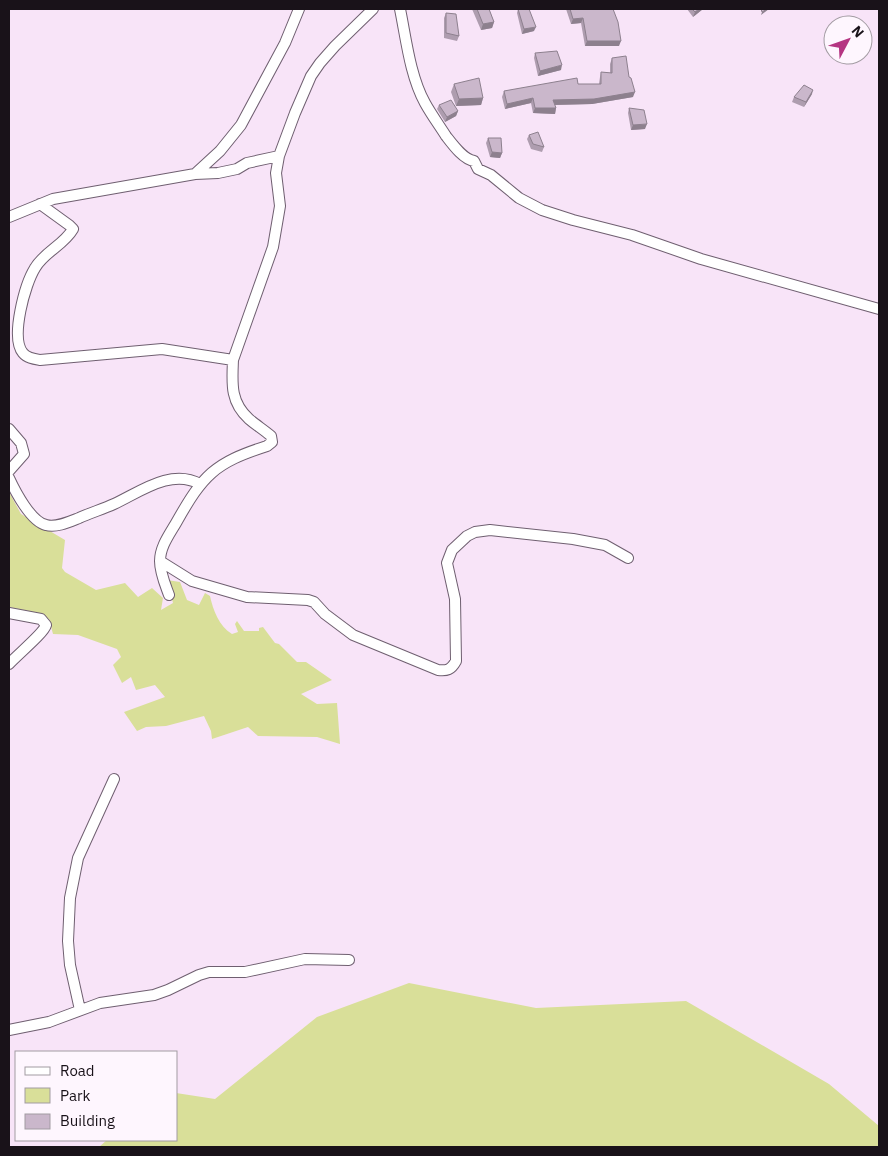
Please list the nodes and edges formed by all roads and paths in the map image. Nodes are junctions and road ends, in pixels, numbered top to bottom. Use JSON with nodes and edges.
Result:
{"nodes":[{"id":1,"x":299,"y":9,"type":"edge"},
{"id":2,"x":373,"y":9,"type":"edge"},
{"id":3,"x":400,"y":9,"type":"edge"},
{"id":4,"x":279,"y":156,"type":"junction"},
{"id":5,"x":195,"y":174,"type":"junction"},
{"id":6,"x":40,"y":204,"type":"junction"},
{"id":7,"x":9,"y":217,"type":"edge"},
{"id":8,"x":879,"y":309,"type":"edge"},
{"id":9,"x":232,"y":360,"type":"junction"},
{"id":10,"x":9,"y":429,"type":"edge"},
{"id":11,"x":9,"y":471,"type":"edge"},
{"id":12,"x":9,"y":478,"type":"edge"},
{"id":13,"x":200,"y":484,"type":"junction"},
{"id":14,"x":628,"y":558,"type":"dead end"},
{"id":15,"x":160,"y":561,"type":"junction"},
{"id":16,"x":169,"y":595,"type":"dead end"},
{"id":17,"x":9,"y":612,"type":"edge"},
{"id":18,"x":9,"y":664,"type":"edge"},
{"id":19,"x":114,"y":780,"type":"dead end"},
{"id":20,"x":349,"y":960,"type":"dead end"},
{"id":21,"x":80,"y":1010,"type":"junction"},
{"id":22,"x":9,"y":1030,"type":"edge"}],
"edges":[{"from":1,"to":5,"type":"street"},
{"from":2,"to":4,"type":"street"},
{"from":3,"to":8,"type":"street"},
{"from":4,"to":5,"type":"street"},
{"from":4,"to":9,"type":"street"},
{"from":5,"to":6,"type":"street"},
{"from":6,"to":7,"type":"street"},
{"from":6,"to":9,"type":"street"},
{"from":9,"to":13,"type":"street"},
{"from":10,"to":11,"type":"street"},
{"from":12,"to":13,"type":"street"},
{"from":13,"to":15,"type":"street"},
{"from":14,"to":15,"type":"street"},
{"from":15,"to":16,"type":"street"},
{"from":17,"to":18,"type":"street"},
{"from":19,"to":21,"type":"street"},
{"from":20,"to":21,"type":"street"},
{"from":21,"to":22,"type":"street"}]}
